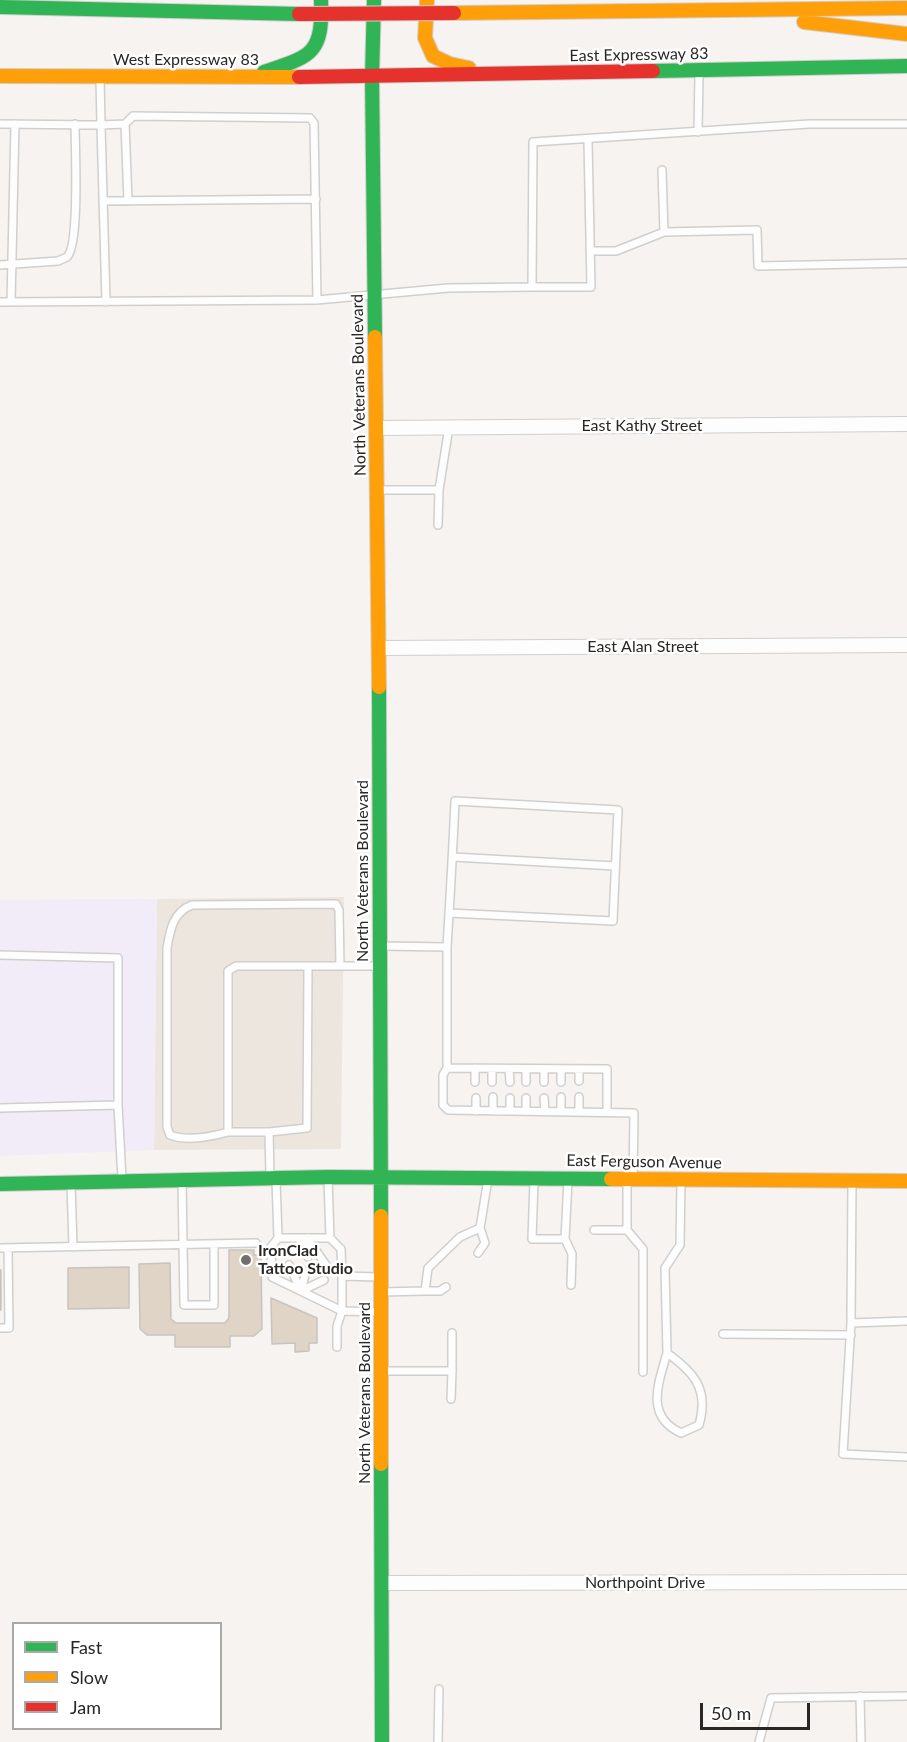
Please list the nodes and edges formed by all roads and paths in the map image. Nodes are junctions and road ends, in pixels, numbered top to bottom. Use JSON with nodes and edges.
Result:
{"nodes":[{"id":1,"x":321,"y":0,"type":"edge"},
{"id":2,"x":374,"y":0,"type":"edge"},
{"id":3,"x":427,"y":0,"type":"edge"},
{"id":4,"x":0,"y":7,"type":"edge"},
{"id":5,"x":907,"y":8,"type":"edge"},
{"id":6,"x":726,"y":9,"type":"junction"},
{"id":7,"x":907,"y":34,"type":"edge"},
{"id":8,"x":907,"y":66,"type":"edge"},
{"id":9,"x":699,"y":70,"type":"junction"},
{"id":10,"x":507,"y":75,"type":"junction"},
{"id":11,"x":0,"y":76,"type":"edge"},
{"id":12,"x":100,"y":76,"type":"junction"},
{"id":13,"x":253,"y":77,"type":"junction"},
{"id":14,"x":372,"y":77,"type":"junction"},
{"id":15,"x":0,"y":124,"type":"edge"},
{"id":16,"x":15,"y":124,"type":"junction"},
{"id":17,"x":75,"y":124,"type":"junction"},
{"id":18,"x":125,"y":124,"type":"junction"},
{"id":19,"x":907,"y":124,"type":"edge"},
{"id":20,"x":101,"y":125,"type":"junction"},
{"id":21,"x":699,"y":132,"type":"junction"},
{"id":22,"x":588,"y":141,"type":"junction"},
{"id":23,"x":662,"y":170,"type":"dead end"},
{"id":24,"x":316,"y":199,"type":"junction"},
{"id":25,"x":103,"y":201,"type":"junction"},
{"id":26,"x":128,"y":201,"type":"junction"},
{"id":27,"x":664,"y":232,"type":"junction"},
{"id":28,"x":590,"y":251,"type":"junction"},
{"id":29,"x":907,"y":263,"type":"edge"},
{"id":30,"x":0,"y":265,"type":"edge"},
{"id":31,"x":12,"y":266,"type":"junction"},
{"id":32,"x":532,"y":287,"type":"junction"},
{"id":33,"x":375,"y":294,"type":"junction"},
{"id":34,"x":317,"y":300,"type":"junction"},
{"id":35,"x":0,"y":302,"type":"edge"},
{"id":36,"x":11,"y":302,"type":"junction"},
{"id":37,"x":106,"y":302,"type":"junction"},
{"id":38,"x":907,"y":424,"type":"edge"},
{"id":39,"x":376,"y":428,"type":"junction"},
{"id":40,"x":448,"y":428,"type":"junction"},
{"id":41,"x":377,"y":490,"type":"junction"},
{"id":42,"x":439,"y":490,"type":"junction"},
{"id":43,"x":438,"y":525,"type":"dead end"},
{"id":44,"x":907,"y":645,"type":"edge"},
{"id":45,"x":379,"y":648,"type":"junction"},
{"id":46,"x":453,"y":857,"type":"junction"},
{"id":47,"x":615,"y":866,"type":"junction"},
{"id":48,"x":449,"y":913,"type":"junction"},
{"id":49,"x":380,"y":946,"type":"junction"},
{"id":50,"x":447,"y":947,"type":"junction"},
{"id":51,"x":0,"y":955,"type":"edge"},
{"id":52,"x":308,"y":966,"type":"junction"},
{"id":53,"x":340,"y":966,"type":"junction"},
{"id":54,"x":380,"y":966,"type":"junction"},
{"id":55,"x":447,"y":1068,"type":"junction"},
{"id":56,"x":475,"y":1068,"type":"junction"},
{"id":57,"x":492,"y":1069,"type":"junction"},
{"id":58,"x":509,"y":1069,"type":"junction"},
{"id":59,"x":526,"y":1069,"type":"junction"},
{"id":60,"x":544,"y":1069,"type":"junction"},
{"id":61,"x":561,"y":1069,"type":"junction"},
{"id":62,"x":579,"y":1069,"type":"junction"},
{"id":63,"x":579,"y":1081,"type":"dead end"},
{"id":64,"x":475,"y":1082,"type":"dead end"},
{"id":65,"x":492,"y":1082,"type":"dead end"},
{"id":66,"x":510,"y":1082,"type":"dead end"},
{"id":67,"x":526,"y":1082,"type":"dead end"},
{"id":68,"x":544,"y":1082,"type":"dead end"},
{"id":69,"x":561,"y":1082,"type":"dead end"},
{"id":70,"x":493,"y":1097,"type":"dead end"},
{"id":71,"x":561,"y":1097,"type":"dead end"},
{"id":72,"x":579,"y":1097,"type":"dead end"},
{"id":73,"x":476,"y":1098,"type":"dead end"},
{"id":74,"x":510,"y":1098,"type":"dead end"},
{"id":75,"x":526,"y":1098,"type":"dead end"},
{"id":76,"x":544,"y":1098,"type":"dead end"},
{"id":77,"x":118,"y":1105,"type":"junction"},
{"id":78,"x":0,"y":1108,"type":"edge"},
{"id":79,"x":476,"y":1111,"type":"junction"},
{"id":80,"x":493,"y":1111,"type":"junction"},
{"id":81,"x":510,"y":1111,"type":"junction"},
{"id":82,"x":526,"y":1111,"type":"junction"},
{"id":83,"x":544,"y":1112,"type":"junction"},
{"id":84,"x":561,"y":1112,"type":"junction"},
{"id":85,"x":579,"y":1112,"type":"junction"},
{"id":86,"x":607,"y":1112,"type":"junction"},
{"id":87,"x":228,"y":1132,"type":"junction"},
{"id":88,"x":269,"y":1132,"type":"junction"},
{"id":89,"x":328,"y":1177,"type":"junction"},
{"id":90,"x":381,"y":1177,"type":"junction"},
{"id":91,"x":489,"y":1177,"type":"junction"},
{"id":92,"x":534,"y":1177,"type":"junction"},
{"id":93,"x":273,"y":1178,"type":"junction"},
{"id":94,"x":568,"y":1178,"type":"junction"},
{"id":95,"x":630,"y":1178,"type":"junction"},
{"id":96,"x":681,"y":1179,"type":"junction"},
{"id":97,"x":182,"y":1180,"type":"junction"},
{"id":98,"x":852,"y":1180,"type":"junction"},
{"id":99,"x":123,"y":1181,"type":"junction"},
{"id":100,"x":907,"y":1181,"type":"edge"},
{"id":101,"x":71,"y":1183,"type":"junction"},
{"id":102,"x":0,"y":1184,"type":"edge"},
{"id":103,"x":480,"y":1228,"type":"junction"},
{"id":104,"x":594,"y":1230,"type":"dead end"},
{"id":105,"x":627,"y":1230,"type":"junction"},
{"id":106,"x":278,"y":1238,"type":"junction"},
{"id":107,"x":307,"y":1238,"type":"junction"},
{"id":108,"x":330,"y":1238,"type":"junction"},
{"id":109,"x":565,"y":1239,"type":"junction"},
{"id":110,"x":256,"y":1243,"type":"dead end"},
{"id":111,"x":214,"y":1244,"type":"junction"},
{"id":112,"x":183,"y":1245,"type":"junction"},
{"id":113,"x":73,"y":1247,"type":"junction"},
{"id":114,"x":4,"y":1248,"type":"edge"},
{"id":115,"x":292,"y":1251,"type":"dead end"},
{"id":116,"x":478,"y":1253,"type":"dead end"},
{"id":117,"x":308,"y":1257,"type":"dead end"},
{"id":118,"x":289,"y":1265,"type":"dead end"},
{"id":119,"x":326,"y":1265,"type":"dead end"},
{"id":120,"x":306,"y":1271,"type":"dead end"},
{"id":121,"x":342,"y":1276,"type":"junction"},
{"id":122,"x":381,"y":1277,"type":"junction"},
{"id":123,"x":324,"y":1280,"type":"dead end"},
{"id":124,"x":571,"y":1285,"type":"dead end"},
{"id":125,"x":446,"y":1287,"type":"dead end"},
{"id":126,"x":301,"y":1291,"type":"junction"},
{"id":127,"x":381,"y":1292,"type":"junction"},
{"id":128,"x":425,"y":1292,"type":"junction"},
{"id":129,"x":342,"y":1311,"type":"junction"},
{"id":130,"x":382,"y":1312,"type":"junction"},
{"id":131,"x":907,"y":1321,"type":"edge"},
{"id":132,"x":851,"y":1323,"type":"junction"},
{"id":133,"x":0,"y":1328,"type":"edge"},
{"id":134,"x":452,"y":1333,"type":"dead end"},
{"id":135,"x":723,"y":1334,"type":"dead end"},
{"id":136,"x":851,"y":1335,"type":"junction"},
{"id":137,"x":338,"y":1347,"type":"dead end"},
{"id":138,"x":667,"y":1353,"type":"junction"},
{"id":139,"x":382,"y":1371,"type":"junction"},
{"id":140,"x":452,"y":1371,"type":"junction"},
{"id":141,"x":644,"y":1372,"type":"dead end"},
{"id":142,"x":452,"y":1399,"type":"dead end"},
{"id":143,"x":907,"y":1457,"type":"edge"},
{"id":144,"x":907,"y":1582,"type":"edge"},
{"id":145,"x":382,"y":1583,"type":"junction"},
{"id":146,"x":439,"y":1689,"type":"dead end"},
{"id":147,"x":860,"y":1696,"type":"junction"},
{"id":148,"x":907,"y":1696,"type":"edge"},
{"id":149,"x":382,"y":1742,"type":"edge"},
{"id":150,"x":438,"y":1742,"type":"edge"},
{"id":151,"x":759,"y":1742,"type":"edge"},
{"id":152,"x":861,"y":1742,"type":"edge"}],
"edges":[{"from":1,"to":13,"type":"main road"},
{"from":2,"to":14,"type":"main road","name":"North Veterans Boulevard"},
{"from":3,"to":10,"type":"main road"},
{"from":4,"to":6,"type":"main road","bridge":true},
{"from":5,"to":6,"type":"main road"},
{"from":6,"to":7,"type":"main road"},
{"from":8,"to":9,"type":"main road","name":"East Expressway 83"},
{"from":9,"to":10,"type":"main road","name":"East Expressway 83"},
{"from":9,"to":21,"type":"lane"},
{"from":10,"to":14,"type":"main road","name":"East Expressway 83"},
{"from":11,"to":12,"type":"main road","name":"West Expressway 83"},
{"from":12,"to":13,"type":"main road","name":"West Expressway 83"},
{"from":12,"to":20,"type":"lane"},
{"from":13,"to":14,"type":"main road","name":"West Expressway 83"},
{"from":14,"to":33,"type":"main road","name":"North Veterans Boulevard"},
{"from":15,"to":16,"type":"lane"},
{"from":16,"to":17,"type":"lane"},
{"from":16,"to":31,"type":"lane"},
{"from":17,"to":20,"type":"lane"},
{"from":17,"to":31,"type":"lane"},
{"from":18,"to":20,"type":"lane"},
{"from":18,"to":24,"type":"lane"},
{"from":18,"to":26,"type":"lane"},
{"from":19,"to":21,"type":"lane"},
{"from":20,"to":25,"type":"lane"},
{"from":21,"to":22,"type":"lane"},
{"from":22,"to":28,"type":"lane"},
{"from":22,"to":32,"type":"lane"},
{"from":23,"to":27,"type":"lane"},
{"from":24,"to":26,"type":"lane"},
{"from":24,"to":34,"type":"lane"},
{"from":25,"to":26,"type":"lane"},
{"from":25,"to":37,"type":"lane"},
{"from":27,"to":28,"type":"lane"},
{"from":27,"to":29,"type":"lane"},
{"from":28,"to":32,"type":"lane"},
{"from":30,"to":31,"type":"lane"},
{"from":31,"to":36,"type":"lane"},
{"from":32,"to":33,"type":"lane"},
{"from":33,"to":34,"type":"lane"},
{"from":33,"to":39,"type":"main road","name":"North Veterans Boulevard"},
{"from":34,"to":37,"type":"lane"},
{"from":35,"to":36,"type":"lane"},
{"from":36,"to":37,"type":"lane"},
{"from":38,"to":40,"type":"street","name":"East Kathy Street"},
{"from":39,"to":40,"type":"street","name":"East Kathy Street"},
{"from":39,"to":41,"type":"main road","name":"North Veterans Boulevard"},
{"from":40,"to":42,"type":"lane"},
{"from":41,"to":42,"type":"lane"},
{"from":41,"to":45,"type":"main road","name":"North Veterans Boulevard"},
{"from":42,"to":43,"type":"lane"},
{"from":44,"to":45,"type":"street","name":"East Alan Street"},
{"from":45,"to":49,"type":"main road","name":"North Veterans Boulevard"},
{"from":46,"to":47,"type":"lane"},
{"from":46,"to":47,"type":"lane"},
{"from":46,"to":48,"type":"lane"},
{"from":47,"to":48,"type":"lane"},
{"from":48,"to":50,"type":"lane"},
{"from":49,"to":50,"type":"lane"},
{"from":49,"to":54,"type":"main road","name":"North Veterans Boulevard"},
{"from":50,"to":55,"type":"lane"},
{"from":51,"to":77,"type":"lane"},
{"from":52,"to":53,"type":"lane"},
{"from":52,"to":87,"type":"lane"},
{"from":52,"to":88,"type":"lane"},
{"from":53,"to":54,"type":"lane"},
{"from":53,"to":87,"type":"lane"},
{"from":54,"to":90,"type":"main road","name":"North Veterans Boulevard"},
{"from":55,"to":56,"type":"lane"},
{"from":55,"to":79,"type":"lane"},
{"from":56,"to":57,"type":"lane"},
{"from":56,"to":64,"type":"lane"},
{"from":57,"to":58,"type":"lane"},
{"from":57,"to":65,"type":"lane"},
{"from":58,"to":59,"type":"lane"},
{"from":58,"to":66,"type":"lane"},
{"from":59,"to":60,"type":"lane"},
{"from":59,"to":67,"type":"lane"},
{"from":60,"to":61,"type":"lane"},
{"from":60,"to":68,"type":"lane"},
{"from":61,"to":62,"type":"lane"},
{"from":61,"to":69,"type":"lane"},
{"from":62,"to":63,"type":"lane"},
{"from":62,"to":86,"type":"lane"},
{"from":70,"to":80,"type":"lane"},
{"from":71,"to":84,"type":"lane"},
{"from":72,"to":85,"type":"lane"},
{"from":73,"to":79,"type":"lane"},
{"from":74,"to":81,"type":"lane"},
{"from":75,"to":82,"type":"lane"},
{"from":76,"to":83,"type":"lane"},
{"from":77,"to":78,"type":"lane"},
{"from":77,"to":99,"type":"lane"},
{"from":79,"to":80,"type":"lane"},
{"from":80,"to":81,"type":"lane"},
{"from":81,"to":82,"type":"lane"},
{"from":82,"to":83,"type":"lane"},
{"from":83,"to":84,"type":"lane"},
{"from":84,"to":85,"type":"lane"},
{"from":85,"to":86,"type":"lane"},
{"from":86,"to":95,"type":"lane"},
{"from":87,"to":88,"type":"lane"},
{"from":88,"to":93,"type":"lane"},
{"from":89,"to":90,"type":"main road","name":"East Ferguson Avenue"},
{"from":89,"to":93,"type":"main road","name":"East Ferguson Avenue"},
{"from":89,"to":108,"type":"lane"},
{"from":90,"to":91,"type":"main road","name":"East Ferguson Avenue"},
{"from":90,"to":122,"type":"main road","name":"North Veterans Boulevard"},
{"from":91,"to":92,"type":"main road","name":"East Ferguson Avenue"},
{"from":91,"to":103,"type":"lane"},
{"from":92,"to":94,"type":"main road","name":"East Ferguson Avenue"},
{"from":92,"to":109,"type":"lane"},
{"from":93,"to":97,"type":"main road","name":"East Ferguson Avenue"},
{"from":93,"to":106,"type":"lane"},
{"from":94,"to":95,"type":"main road","name":"East Ferguson Avenue"},
{"from":94,"to":109,"type":"lane"},
{"from":95,"to":96,"type":"main road","name":"East Ferguson Avenue"},
{"from":95,"to":105,"type":"lane"},
{"from":96,"to":98,"type":"main road","name":"East Ferguson Avenue"},
{"from":96,"to":138,"type":"lane"},
{"from":97,"to":99,"type":"main road","name":"East Ferguson Avenue"},
{"from":97,"to":112,"type":"lane"},
{"from":98,"to":100,"type":"main road","name":"East Ferguson Avenue"},
{"from":98,"to":132,"type":"lane"},
{"from":99,"to":101,"type":"main road","name":"East Ferguson Avenue"},
{"from":101,"to":102,"type":"main road","name":"East Ferguson Avenue"},
{"from":101,"to":113,"type":"lane"},
{"from":103,"to":116,"type":"lane"},
{"from":103,"to":128,"type":"lane"},
{"from":104,"to":105,"type":"lane"},
{"from":105,"to":141,"type":"lane"},
{"from":106,"to":107,"type":"lane"},
{"from":106,"to":126,"type":"lane"},
{"from":107,"to":108,"type":"lane"},
{"from":107,"to":115,"type":"lane"},
{"from":107,"to":117,"type":"lane"},
{"from":107,"to":119,"type":"lane"},
{"from":108,"to":121,"type":"lane"},
{"from":109,"to":124,"type":"lane"},
{"from":110,"to":111,"type":"lane"},
{"from":111,"to":112,"type":"lane"},
{"from":111,"to":112,"type":"lane"},
{"from":112,"to":113,"type":"lane"},
{"from":113,"to":114,"type":"lane"},
{"from":114,"to":133,"type":"lane"},
{"from":118,"to":126,"type":"lane"},
{"from":120,"to":126,"type":"lane"},
{"from":121,"to":122,"type":"lane"},
{"from":121,"to":129,"type":"lane"},
{"from":122,"to":127,"type":"main road","name":"North Veterans Boulevard"},
{"from":123,"to":126,"type":"lane"},
{"from":125,"to":128,"type":"lane"},
{"from":126,"to":129,"type":"lane"},
{"from":127,"to":128,"type":"lane"},
{"from":127,"to":130,"type":"main road","name":"North Veterans Boulevard"},
{"from":129,"to":130,"type":"lane"},
{"from":129,"to":137,"type":"lane"},
{"from":130,"to":139,"type":"main road","name":"North Veterans Boulevard"},
{"from":131,"to":132,"type":"lane"},
{"from":132,"to":136,"type":"lane"},
{"from":134,"to":140,"type":"lane"},
{"from":135,"to":136,"type":"lane"},
{"from":136,"to":143,"type":"lane"},
{"from":138,"to":138,"type":"lane"},
{"from":139,"to":140,"type":"lane"},
{"from":139,"to":145,"type":"main road","name":"North Veterans Boulevard"},
{"from":140,"to":142,"type":"lane"},
{"from":144,"to":145,"type":"street","name":"Northpoint Drive"},
{"from":145,"to":149,"type":"main road","name":"North Veterans Boulevard"},
{"from":146,"to":150,"type":"lane"},
{"from":147,"to":148,"type":"lane"},
{"from":147,"to":151,"type":"lane"},
{"from":147,"to":152,"type":"lane"}]}
